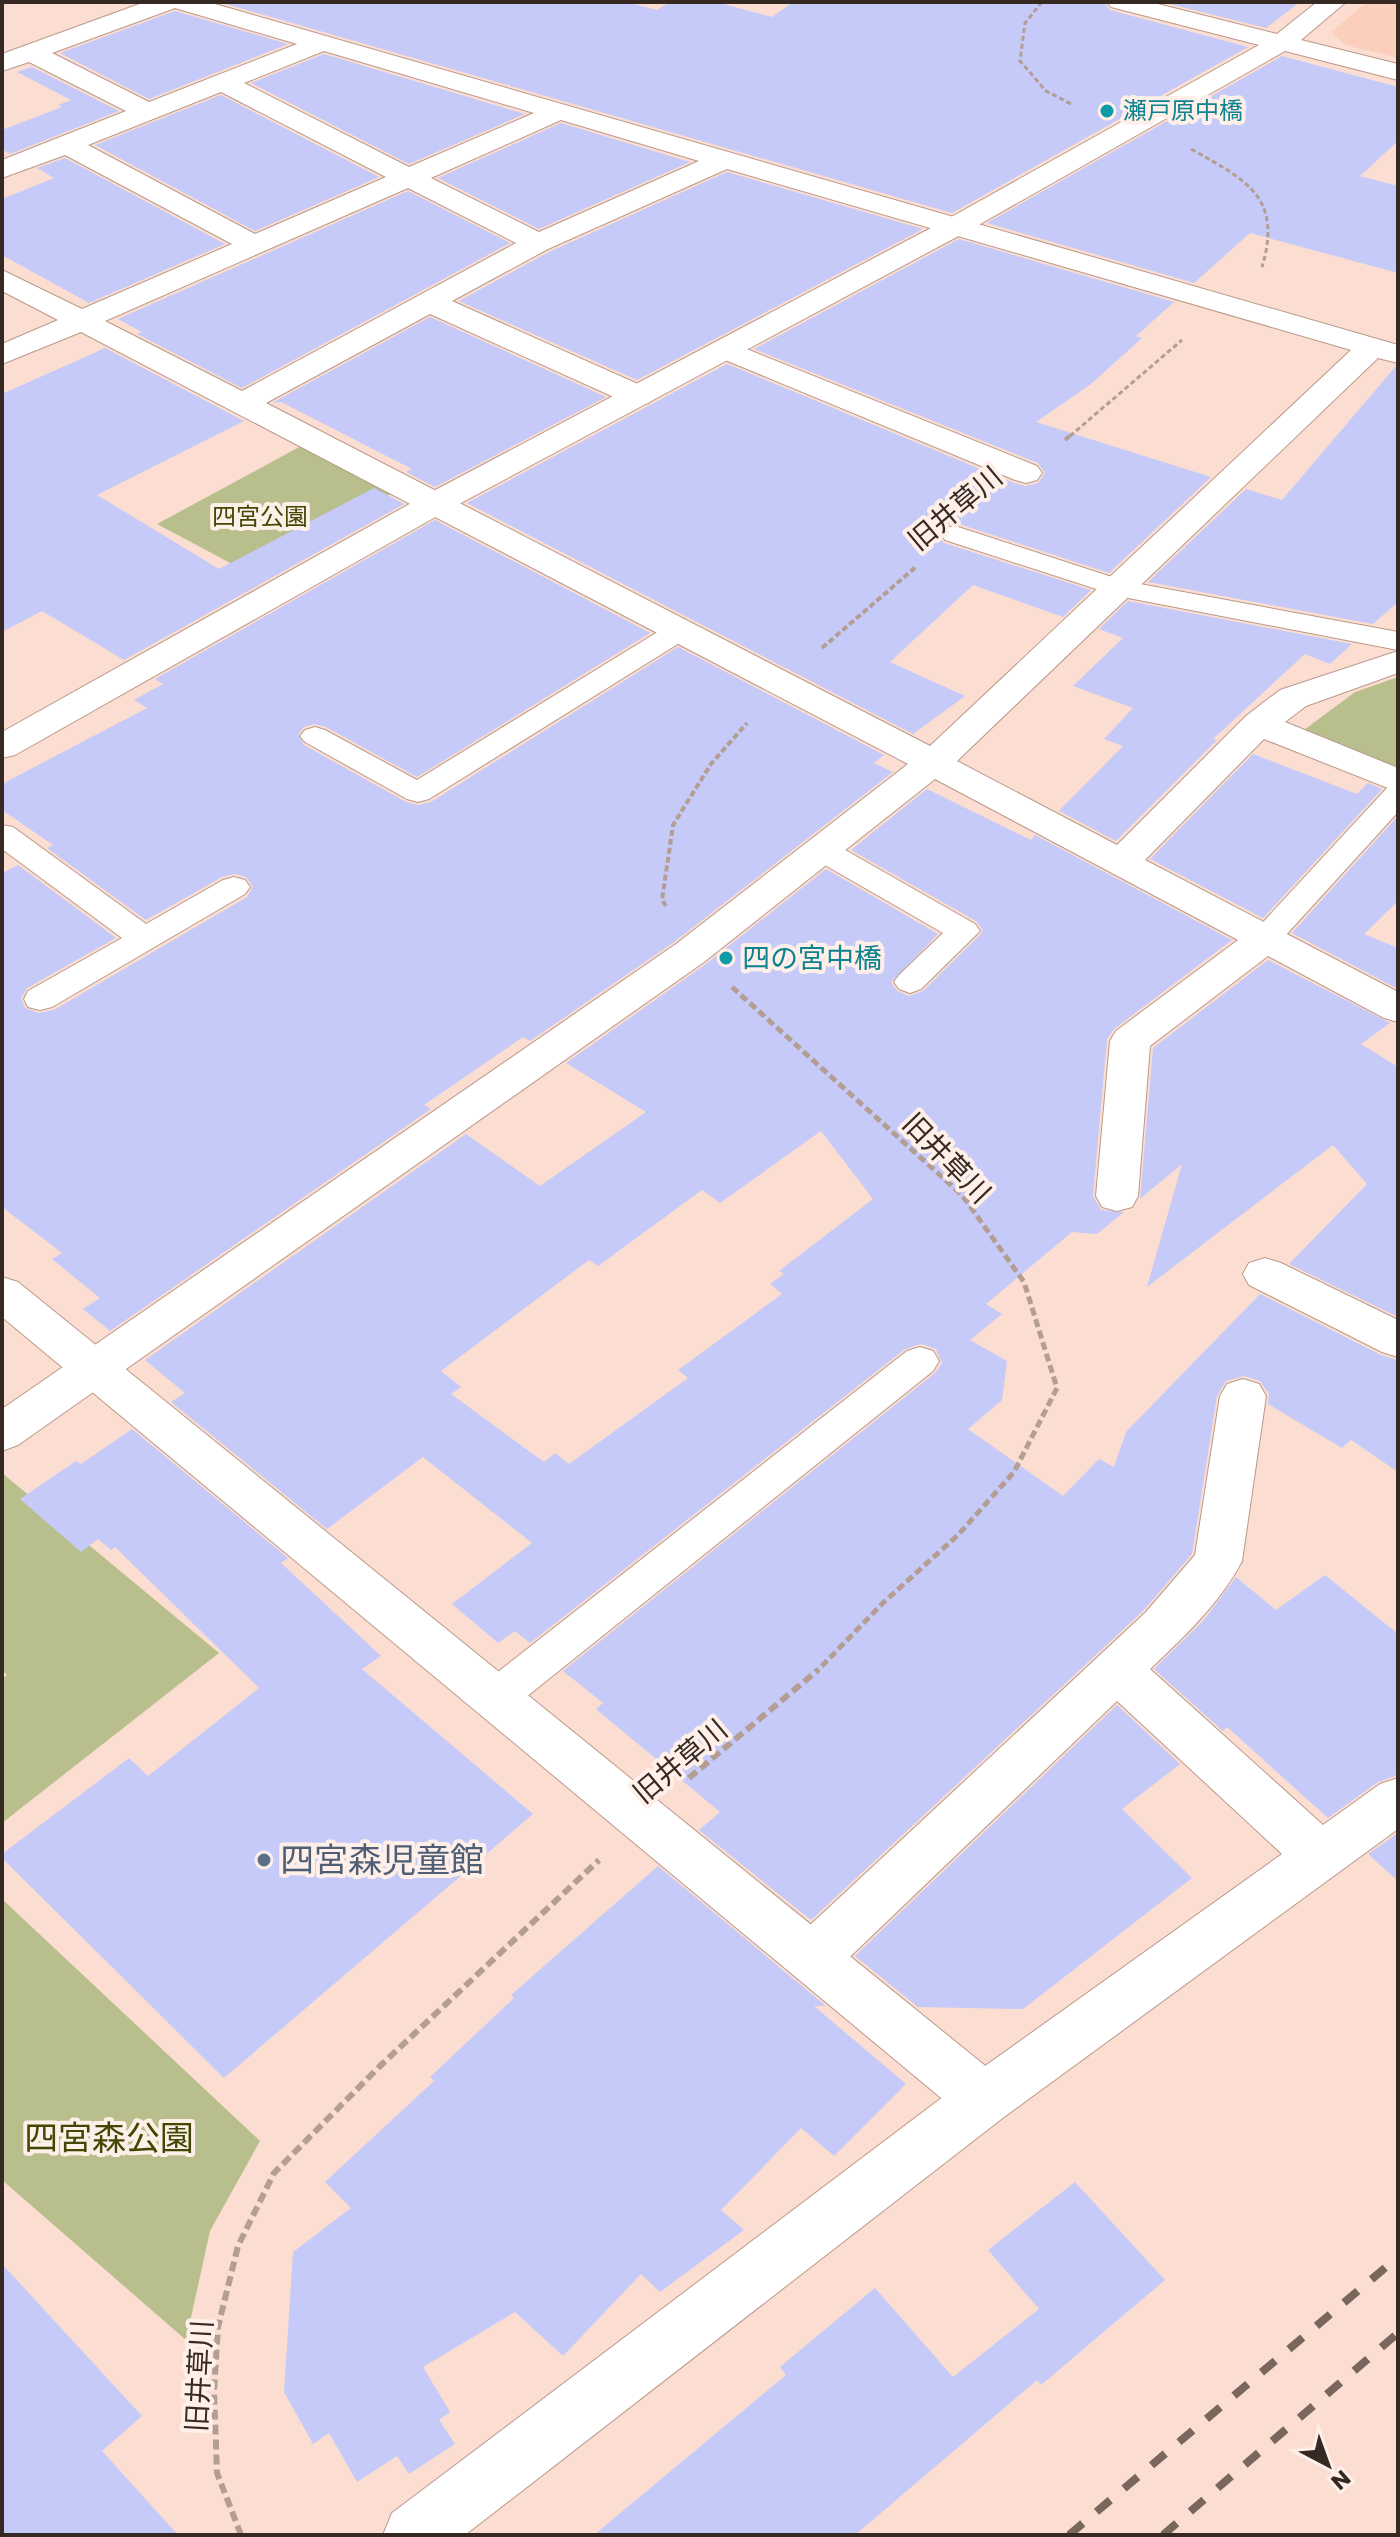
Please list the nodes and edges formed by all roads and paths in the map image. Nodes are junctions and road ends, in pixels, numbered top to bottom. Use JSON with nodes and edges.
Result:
{"nodes":[{"id":1,"x":168,"y":2,"type":"edge"},
{"id":2,"x":181,"y":2,"type":"edge"},
{"id":3,"x":1042,"y":2,"type":"edge"},
{"id":4,"x":1120,"y":2,"type":"edge"},
{"id":5,"x":1333,"y":2,"type":"edge"},
{"id":6,"x":322,"y":43,"type":"junction"},
{"id":7,"x":1281,"y":43,"type":"junction"},
{"id":8,"x":31,"y":53,"type":"junction"},
{"id":9,"x":2,"y":63,"type":"edge"},
{"id":10,"x":1398,"y":72,"type":"edge"},
{"id":11,"x":223,"y":83,"type":"junction"},
{"id":12,"x":560,"y":111,"type":"junction"},
{"id":13,"x":150,"y":113,"type":"junction"},
{"id":14,"x":1132,"y":127,"type":"junction"},
{"id":15,"x":67,"y":145,"type":"junction"},
{"id":16,"x":726,"y":159,"type":"junction"},
{"id":17,"x":2,"y":170,"type":"edge"},
{"id":18,"x":409,"y":177,"type":"junction"},
{"id":19,"x":956,"y":226,"type":"junction"},
{"id":20,"x":538,"y":243,"type":"junction"},
{"id":21,"x":255,"y":245,"type":"junction"},
{"id":22,"x":2,"y":279,"type":"edge"},
{"id":23,"x":429,"y":302,"type":"junction"},
{"id":24,"x":1223,"y":305,"type":"junction"},
{"id":25,"x":81,"y":321,"type":"junction"},
{"id":26,"x":724,"y":349,"type":"junction"},
{"id":27,"x":1385,"y":351,"type":"edge"},
{"id":28,"x":2,"y":355,"type":"edge"},
{"id":29,"x":638,"y":396,"type":"junction"},
{"id":30,"x":242,"y":404,"type":"junction"},
{"id":31,"x":1026,"y":473,"type":"joint"},
{"id":32,"x":434,"y":504,"type":"junction"},
{"id":33,"x":955,"y":534,"type":"joint"},
{"id":34,"x":1118,"y":588,"type":"junction"},
{"id":35,"x":679,"y":631,"type":"junction"},
{"id":36,"x":1398,"y":641,"type":"edge"},
{"id":37,"x":1398,"y":661,"type":"edge"},
{"id":38,"x":784,"y":684,"type":"junction"},
{"id":39,"x":1259,"y":724,"type":"junction"},
{"id":40,"x":315,"y":736,"type":"dead end"},
{"id":41,"x":2,"y":747,"type":"edge"},
{"id":42,"x":933,"y":763,"type":"junction"},
{"id":43,"x":1398,"y":781,"type":"edge"},
{"id":44,"x":1398,"y":794,"type":"edge"},
{"id":45,"x":2,"y":834,"type":"edge"},
{"id":46,"x":822,"y":850,"type":"junction"},
{"id":47,"x":1121,"y":862,"type":"junction"},
{"id":48,"x":234,"y":887,"type":"dead end"},
{"id":49,"x":144,"y":938,"type":"junction"},
{"id":50,"x":1264,"y":940,"type":"junction"},
{"id":51,"x":690,"y":953,"type":"junction"},
{"id":52,"x":910,"y":982,"type":"dead end"},
{"id":53,"x":40,"y":999,"type":"dead end"},
{"id":54,"x":1398,"y":1009,"type":"edge"},
{"id":55,"x":1117,"y":1196,"type":"dead end"},
{"id":56,"x":1265,"y":1274,"type":"dead end"},
{"id":57,"x":2,"y":1293,"type":"edge"},
{"id":58,"x":1398,"y":1340,"type":"edge"},
{"id":59,"x":920,"y":1361,"type":"dead end"},
{"id":60,"x":98,"y":1369,"type":"junction"},
{"id":61,"x":1243,"y":1396,"type":"dead end"},
{"id":62,"x":2,"y":1433,"type":"edge"},
{"id":63,"x":1116,"y":1669,"type":"junction"},
{"id":64,"x":495,"y":1698,"type":"junction"},
{"id":65,"x":1398,"y":1800,"type":"edge"},
{"id":66,"x":641,"y":1819,"type":"junction"},
{"id":67,"x":1321,"y":1856,"type":"junction"},
{"id":68,"x":812,"y":1958,"type":"junction"},
{"id":69,"x":984,"y":2099,"type":"junction"},
{"id":70,"x":241,"y":2535,"type":"edge"},
{"id":71,"x":414,"y":2535,"type":"edge"}],
"edges":[{"from":1,"to":8,"type":"street"},
{"from":2,"to":6,"type":"street"},
{"from":3,"to":14,"type":"path","name":"旧井草川"},
{"from":4,"to":7,"type":"street"},
{"from":5,"to":7,"type":"street"},
{"from":6,"to":11,"type":"street"},
{"from":6,"to":12,"type":"street"},
{"from":7,"to":10,"type":"street"},
{"from":7,"to":14,"type":"street"},
{"from":8,"to":9,"type":"street"},
{"from":8,"to":13,"type":"street"},
{"from":11,"to":13,"type":"street"},
{"from":11,"to":18,"type":"street"},
{"from":12,"to":16,"type":"street"},
{"from":12,"to":18,"type":"street"},
{"from":13,"to":15,"type":"street"},
{"from":14,"to":19,"type":"street"},
{"from":14,"to":24,"type":"path","name":"旧井草川"},
{"from":15,"to":17,"type":"street"},
{"from":15,"to":21,"type":"street"},
{"from":16,"to":19,"type":"street"},
{"from":16,"to":20,"type":"street"},
{"from":18,"to":20,"type":"street"},
{"from":18,"to":21,"type":"street"},
{"from":19,"to":24,"type":"street"},
{"from":19,"to":26,"type":"street"},
{"from":20,"to":23,"type":"street"},
{"from":21,"to":25,"type":"street"},
{"from":22,"to":25,"type":"street"},
{"from":23,"to":29,"type":"street"},
{"from":23,"to":30,"type":"street"},
{"from":24,"to":27,"type":"street"},
{"from":24,"to":31,"type":"path","name":"旧井草川"},
{"from":25,"to":28,"type":"street"},
{"from":25,"to":30,"type":"street"},
{"from":26,"to":29,"type":"street"},
{"from":26,"to":31,"type":"street"},
{"from":27,"to":34,"type":"street"},
{"from":29,"to":32,"type":"street"},
{"from":30,"to":32,"type":"street"},
{"from":32,"to":35,"type":"street"},
{"from":32,"to":41,"type":"street"},
{"from":33,"to":34,"type":"lane"},
{"from":33,"to":38,"type":"path","name":"旧井草川"},
{"from":34,"to":36,"type":"lane"},
{"from":34,"to":42,"type":"street"},
{"from":35,"to":38,"type":"street"},
{"from":35,"to":40,"type":"lane"},
{"from":37,"to":39,"type":"street"},
{"from":38,"to":42,"type":"street"},
{"from":38,"to":51,"type":"path","name":"旧井草川"},
{"from":39,"to":43,"type":"street"},
{"from":39,"to":47,"type":"street"},
{"from":42,"to":46,"type":"street"},
{"from":42,"to":47,"type":"street"},
{"from":44,"to":50,"type":"lane"},
{"from":45,"to":49,"type":"lane"},
{"from":46,"to":51,"type":"street"},
{"from":46,"to":52,"type":"lane"},
{"from":47,"to":50,"type":"street"},
{"from":48,"to":49,"type":"lane"},
{"from":49,"to":53,"type":"lane"},
{"from":50,"to":54,"type":"street"},
{"from":50,"to":55,"type":"street"},
{"from":51,"to":60,"type":"street"},
{"from":51,"to":66,"type":"path","name":"旧井草川"},
{"from":56,"to":58,"type":"street"},
{"from":57,"to":60,"type":"street"},
{"from":59,"to":64,"type":"lane"},
{"from":60,"to":62,"type":"street"},
{"from":60,"to":64,"type":"street"},
{"from":61,"to":63,"type":"street"},
{"from":63,"to":67,"type":"street"},
{"from":63,"to":68,"type":"street"},
{"from":64,"to":66,"type":"street"},
{"from":65,"to":67,"type":"street"},
{"from":66,"to":68,"type":"street"},
{"from":66,"to":70,"type":"path","name":"旧井草川"},
{"from":67,"to":69,"type":"street"},
{"from":68,"to":69,"type":"street"},
{"from":69,"to":71,"type":"street"}]}
